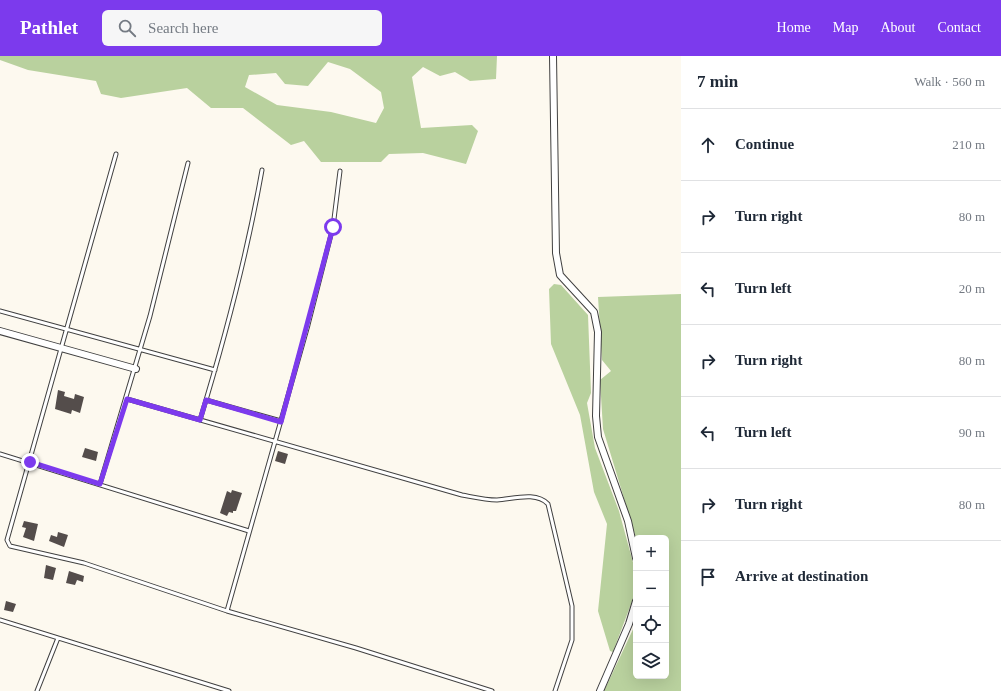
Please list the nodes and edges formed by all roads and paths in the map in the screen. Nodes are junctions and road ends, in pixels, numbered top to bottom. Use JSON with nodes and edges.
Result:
{"nodes":[{"id":1,"x":553,"y":56,"type":"edge"},
{"id":2,"x":116,"y":154,"type":"dead end"},
{"id":3,"x":188,"y":163,"type":"dead end"},
{"id":4,"x":262,"y":170,"type":"dead end"},
{"id":5,"x":340,"y":172,"type":"dead end"},
{"id":6,"x":0,"y":311,"type":"edge"},
{"id":7,"x":67,"y":330,"type":"junction"},
{"id":8,"x":0,"y":331,"type":"edge"},
{"id":9,"x":62,"y":348,"type":"junction"},
{"id":10,"x":141,"y":350,"type":"junction"},
{"id":11,"x":136,"y":369,"type":"junction"},
{"id":12,"x":215,"y":370,"type":"junction"},
{"id":13,"x":127,"y":399,"type":"junction"},
{"id":14,"x":206,"y":400,"type":"junction"},
{"id":15,"x":200,"y":420,"type":"junction"},
{"id":16,"x":281,"y":422,"type":"junction"},
{"id":17,"x":275,"y":441,"type":"junction"},
{"id":18,"x":0,"y":454,"type":"edge"},
{"id":19,"x":30,"y":462,"type":"junction"},
{"id":20,"x":100,"y":484,"type":"junction"},
{"id":21,"x":249,"y":531,"type":"junction"},
{"id":22,"x":633,"y":544,"type":"edge"},
{"id":23,"x":634,"y":607,"type":"edge"},
{"id":24,"x":227,"y":611,"type":"junction"},
{"id":25,"x":0,"y":620,"type":"edge"},
{"id":26,"x":58,"y":638,"type":"junction"},
{"id":27,"x":37,"y":691,"type":"edge"},
{"id":28,"x":229,"y":691,"type":"edge"},
{"id":29,"x":492,"y":691,"type":"edge"},
{"id":30,"x":555,"y":691,"type":"edge"},
{"id":31,"x":600,"y":691,"type":"edge"}],
"edges":[{"from":1,"to":22,"type":"street"},
{"from":2,"to":7,"type":"lane"},
{"from":3,"to":10,"type":"lane"},
{"from":4,"to":12,"type":"lane"},
{"from":5,"to":16,"type":"lane"},
{"from":6,"to":7,"type":"lane"},
{"from":7,"to":9,"type":"lane"},
{"from":7,"to":10,"type":"lane"},
{"from":8,"to":9,"type":"street"},
{"from":9,"to":11,"type":"street"},
{"from":9,"to":19,"type":"lane"},
{"from":10,"to":11,"type":"lane"},
{"from":10,"to":12,"type":"lane"},
{"from":11,"to":13,"type":"lane"},
{"from":12,"to":14,"type":"lane"},
{"from":13,"to":15,"type":"lane"},
{"from":13,"to":20,"type":"lane"},
{"from":14,"to":15,"type":"lane"},
{"from":14,"to":16,"type":"lane"},
{"from":15,"to":17,"type":"lane"},
{"from":16,"to":17,"type":"lane"},
{"from":17,"to":21,"type":"lane"},
{"from":17,"to":30,"type":"lane"},
{"from":18,"to":19,"type":"lane"},
{"from":19,"to":20,"type":"lane"},
{"from":19,"to":24,"type":"lane"},
{"from":20,"to":21,"type":"lane"},
{"from":21,"to":24,"type":"lane"},
{"from":23,"to":31,"type":"street"},
{"from":24,"to":29,"type":"lane"},
{"from":25,"to":26,"type":"lane"},
{"from":26,"to":27,"type":"lane"},
{"from":26,"to":28,"type":"lane"}]}
